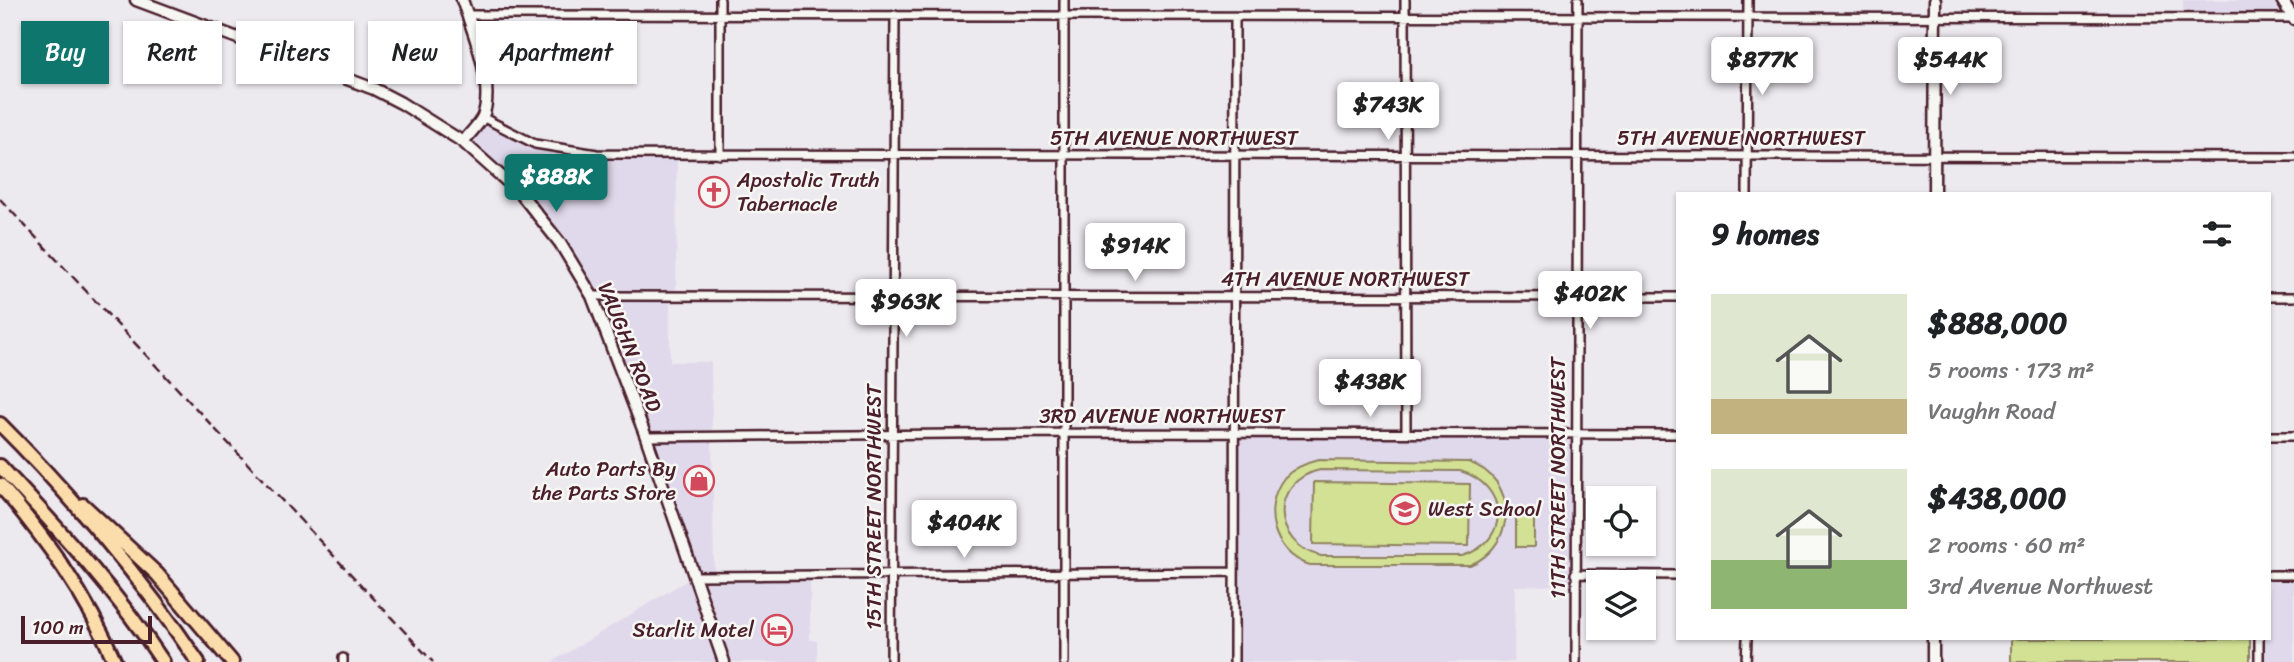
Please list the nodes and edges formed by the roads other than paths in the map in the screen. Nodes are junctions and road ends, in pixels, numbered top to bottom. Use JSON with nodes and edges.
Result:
{"nodes":[{"id":1,"x":136,"y":0,"type":"edge"},
{"id":2,"x":462,"y":0,"type":"edge"},
{"id":3,"x":720,"y":0,"type":"edge"},
{"id":4,"x":1064,"y":0,"type":"edge"},
{"id":5,"x":1405,"y":0,"type":"edge"},
{"id":6,"x":1578,"y":0,"type":"edge"},
{"id":7,"x":1748,"y":0,"type":"edge"},
{"id":8,"x":1935,"y":0,"type":"edge"},
{"id":9,"x":2282,"y":0,"type":"edge"},
{"id":10,"x":720,"y":14,"type":"junction"},
{"id":11,"x":468,"y":15,"type":"junction"},
{"id":12,"x":895,"y":15,"type":"junction"},
{"id":13,"x":1064,"y":15,"type":"junction"},
{"id":14,"x":1578,"y":16,"type":"junction"},
{"id":15,"x":1235,"y":17,"type":"junction"},
{"id":16,"x":1405,"y":17,"type":"junction"},
{"id":17,"x":1748,"y":17,"type":"junction"},
{"id":18,"x":1935,"y":17,"type":"junction"},
{"id":19,"x":2294,"y":19,"type":"edge"},
{"id":20,"x":482,"y":117,"type":"junction"},
{"id":21,"x":463,"y":142,"type":"junction"},
{"id":22,"x":720,"y":155,"type":"junction"},
{"id":23,"x":893,"y":155,"type":"junction"},
{"id":24,"x":1063,"y":155,"type":"junction"},
{"id":25,"x":1236,"y":155,"type":"junction"},
{"id":26,"x":1406,"y":156,"type":"junction"},
{"id":27,"x":1577,"y":156,"type":"junction"},
{"id":28,"x":1747,"y":156,"type":"junction"},
{"id":29,"x":1934,"y":156,"type":"junction"},
{"id":30,"x":2294,"y":157,"type":"edge"},
{"id":31,"x":1747,"y":192,"type":"edge"},
{"id":32,"x":1934,"y":192,"type":"edge"},
{"id":33,"x":592,"y":296,"type":"junction"},
{"id":34,"x":892,"y":297,"type":"junction"},
{"id":35,"x":1063,"y":297,"type":"junction"},
{"id":36,"x":1235,"y":297,"type":"junction"},
{"id":37,"x":1407,"y":297,"type":"junction"},
{"id":38,"x":1576,"y":297,"type":"junction"},
{"id":39,"x":1676,"y":297,"type":"edge"},
{"id":40,"x":2271,"y":297,"type":"edge"},
{"id":41,"x":2294,"y":297,"type":"edge"},
{"id":42,"x":0,"y":424,"type":"edge"},
{"id":43,"x":1062,"y":433,"type":"junction"},
{"id":44,"x":1234,"y":433,"type":"junction"},
{"id":45,"x":1406,"y":433,"type":"junction"},
{"id":46,"x":1576,"y":434,"type":"junction"},
{"id":47,"x":1676,"y":434,"type":"edge"},
{"id":48,"x":891,"y":435,"type":"junction"},
{"id":49,"x":2271,"y":436,"type":"edge"},
{"id":50,"x":2294,"y":436,"type":"edge"},
{"id":51,"x":646,"y":437,"type":"junction"},
{"id":52,"x":30,"y":454,"type":"junction"},
{"id":53,"x":0,"y":466,"type":"edge"},
{"id":54,"x":0,"y":485,"type":"edge"},
{"id":55,"x":1234,"y":572,"type":"junction"},
{"id":56,"x":1063,"y":573,"type":"junction"},
{"id":57,"x":892,"y":575,"type":"junction"},
{"id":58,"x":1575,"y":575,"type":"junction"},
{"id":59,"x":1676,"y":575,"type":"edge"},
{"id":60,"x":2271,"y":575,"type":"edge"},
{"id":61,"x":2294,"y":575,"type":"edge"},
{"id":62,"x":694,"y":576,"type":"junction"},
{"id":63,"x":1747,"y":640,"type":"edge"},
{"id":64,"x":1933,"y":640,"type":"edge"},
{"id":65,"x":2259,"y":640,"type":"edge"},
{"id":66,"x":115,"y":662,"type":"edge"},
{"id":67,"x":163,"y":662,"type":"edge"},
{"id":68,"x":198,"y":662,"type":"edge"},
{"id":69,"x":232,"y":662,"type":"edge"},
{"id":70,"x":724,"y":662,"type":"edge"},
{"id":71,"x":891,"y":662,"type":"edge"},
{"id":72,"x":1064,"y":662,"type":"edge"},
{"id":73,"x":1234,"y":662,"type":"edge"},
{"id":74,"x":1576,"y":662,"type":"edge"},
{"id":75,"x":1746,"y":662,"type":"edge"},
{"id":76,"x":1933,"y":662,"type":"edge"},
{"id":77,"x":2259,"y":662,"type":"edge"}],
"edges":[{"from":1,"to":21,"type":"main road","name":"VAUGHN ROAD"},
{"from":2,"to":11,"type":"main road"},
{"from":3,"to":10,"type":"street"},
{"from":4,"to":13,"type":"street"},
{"from":5,"to":16,"type":"street"},
{"from":6,"to":14,"type":"street","name":"11TH STREET NORTHWEST"},
{"from":7,"to":17,"type":"street"},
{"from":8,"to":18,"type":"main road"},
{"from":9,"to":19,"type":"main road"},
{"from":10,"to":11,"type":"street"},
{"from":10,"to":12,"type":"street"},
{"from":10,"to":22,"type":"street"},
{"from":11,"to":20,"type":"main road"},
{"from":12,"to":13,"type":"street"},
{"from":12,"to":23,"type":"street","name":"15TH STREET NORTHWEST"},
{"from":13,"to":15,"type":"street"},
{"from":13,"to":24,"type":"street"},
{"from":14,"to":16,"type":"street"},
{"from":14,"to":17,"type":"street"},
{"from":14,"to":27,"type":"street","name":"11TH STREET NORTHWEST"},
{"from":15,"to":16,"type":"street"},
{"from":15,"to":25,"type":"street"},
{"from":16,"to":26,"type":"street"},
{"from":17,"to":18,"type":"street"},
{"from":17,"to":28,"type":"street"},
{"from":18,"to":19,"type":"street"},
{"from":18,"to":29,"type":"main road"},
{"from":20,"to":21,"type":"main road"},
{"from":20,"to":22,"type":"street","name":"5TH AVENUE NORTHWEST"},
{"from":21,"to":33,"type":"main road","name":"VAUGHN ROAD"},
{"from":22,"to":23,"type":"street","name":"5TH AVENUE NORTHWEST"},
{"from":23,"to":24,"type":"street","name":"5TH AVENUE NORTHWEST"},
{"from":23,"to":34,"type":"street","name":"15TH STREET NORTHWEST"},
{"from":24,"to":25,"type":"street","name":"5TH AVENUE NORTHWEST"},
{"from":24,"to":35,"type":"street"},
{"from":25,"to":26,"type":"street","name":"5TH AVENUE NORTHWEST"},
{"from":25,"to":36,"type":"street"},
{"from":26,"to":27,"type":"street","name":"5TH AVENUE NORTHWEST"},
{"from":26,"to":37,"type":"street"},
{"from":27,"to":28,"type":"street","name":"5TH AVENUE NORTHWEST"},
{"from":27,"to":38,"type":"street","name":"11TH STREET NORTHWEST"},
{"from":28,"to":29,"type":"street","name":"5TH AVENUE NORTHWEST"},
{"from":28,"to":31,"type":"street"},
{"from":29,"to":30,"type":"street","name":"5TH AVENUE NORTHWEST"},
{"from":29,"to":32,"type":"main road"},
{"from":33,"to":34,"type":"street","name":"4TH AVENUE NORTHWEST"},
{"from":33,"to":51,"type":"main road","name":"VAUGHN ROAD"},
{"from":34,"to":35,"type":"street","name":"4TH AVENUE NORTHWEST"},
{"from":34,"to":48,"type":"street","name":"15TH STREET NORTHWEST"},
{"from":35,"to":36,"type":"street","name":"4TH AVENUE NORTHWEST"},
{"from":35,"to":43,"type":"street"},
{"from":36,"to":37,"type":"street","name":"4TH AVENUE NORTHWEST"},
{"from":36,"to":44,"type":"street"},
{"from":37,"to":38,"type":"street","name":"4TH AVENUE NORTHWEST"},
{"from":37,"to":45,"type":"street"},
{"from":38,"to":39,"type":"street","name":"4TH AVENUE NORTHWEST"},
{"from":38,"to":46,"type":"street","name":"11TH STREET NORTHWEST"},
{"from":40,"to":41,"type":"street"},
{"from":42,"to":52,"type":"highway"},
{"from":43,"to":44,"type":"street","name":"3RD AVENUE NORTHWEST"},
{"from":43,"to":48,"type":"street","name":"3RD AVENUE NORTHWEST"},
{"from":43,"to":56,"type":"street"},
{"from":44,"to":45,"type":"street","name":"3RD AVENUE NORTHWEST"},
{"from":44,"to":55,"type":"street"},
{"from":45,"to":46,"type":"street","name":"3RD AVENUE NORTHWEST"},
{"from":46,"to":47,"type":"street","name":"3RD AVENUE NORTHWEST"},
{"from":46,"to":58,"type":"street","name":"11TH STREET NORTHWEST"},
{"from":48,"to":51,"type":"street","name":"3RD AVENUE NORTHWEST"},
{"from":48,"to":57,"type":"street","name":"15TH STREET NORTHWEST"},
{"from":49,"to":50,"type":"street"},
{"from":51,"to":62,"type":"main road","name":"VAUGHN ROAD"},
{"from":52,"to":68,"type":"highway"},
{"from":52,"to":69,"type":"highway"},
{"from":53,"to":67,"type":"highway"},
{"from":54,"to":66,"type":"highway"},
{"from":55,"to":56,"type":"street"},
{"from":55,"to":73,"type":"street"},
{"from":56,"to":57,"type":"street"},
{"from":56,"to":72,"type":"street"},
{"from":57,"to":62,"type":"street"},
{"from":57,"to":71,"type":"street","name":"15TH STREET NORTHWEST"},
{"from":58,"to":59,"type":"street"},
{"from":58,"to":74,"type":"street","name":"11TH STREET NORTHWEST"},
{"from":60,"to":61,"type":"street"},
{"from":62,"to":70,"type":"main road","name":"VAUGHN ROAD"},
{"from":63,"to":75,"type":"street"},
{"from":64,"to":76,"type":"main road"},
{"from":65,"to":77,"type":"street"}]}
